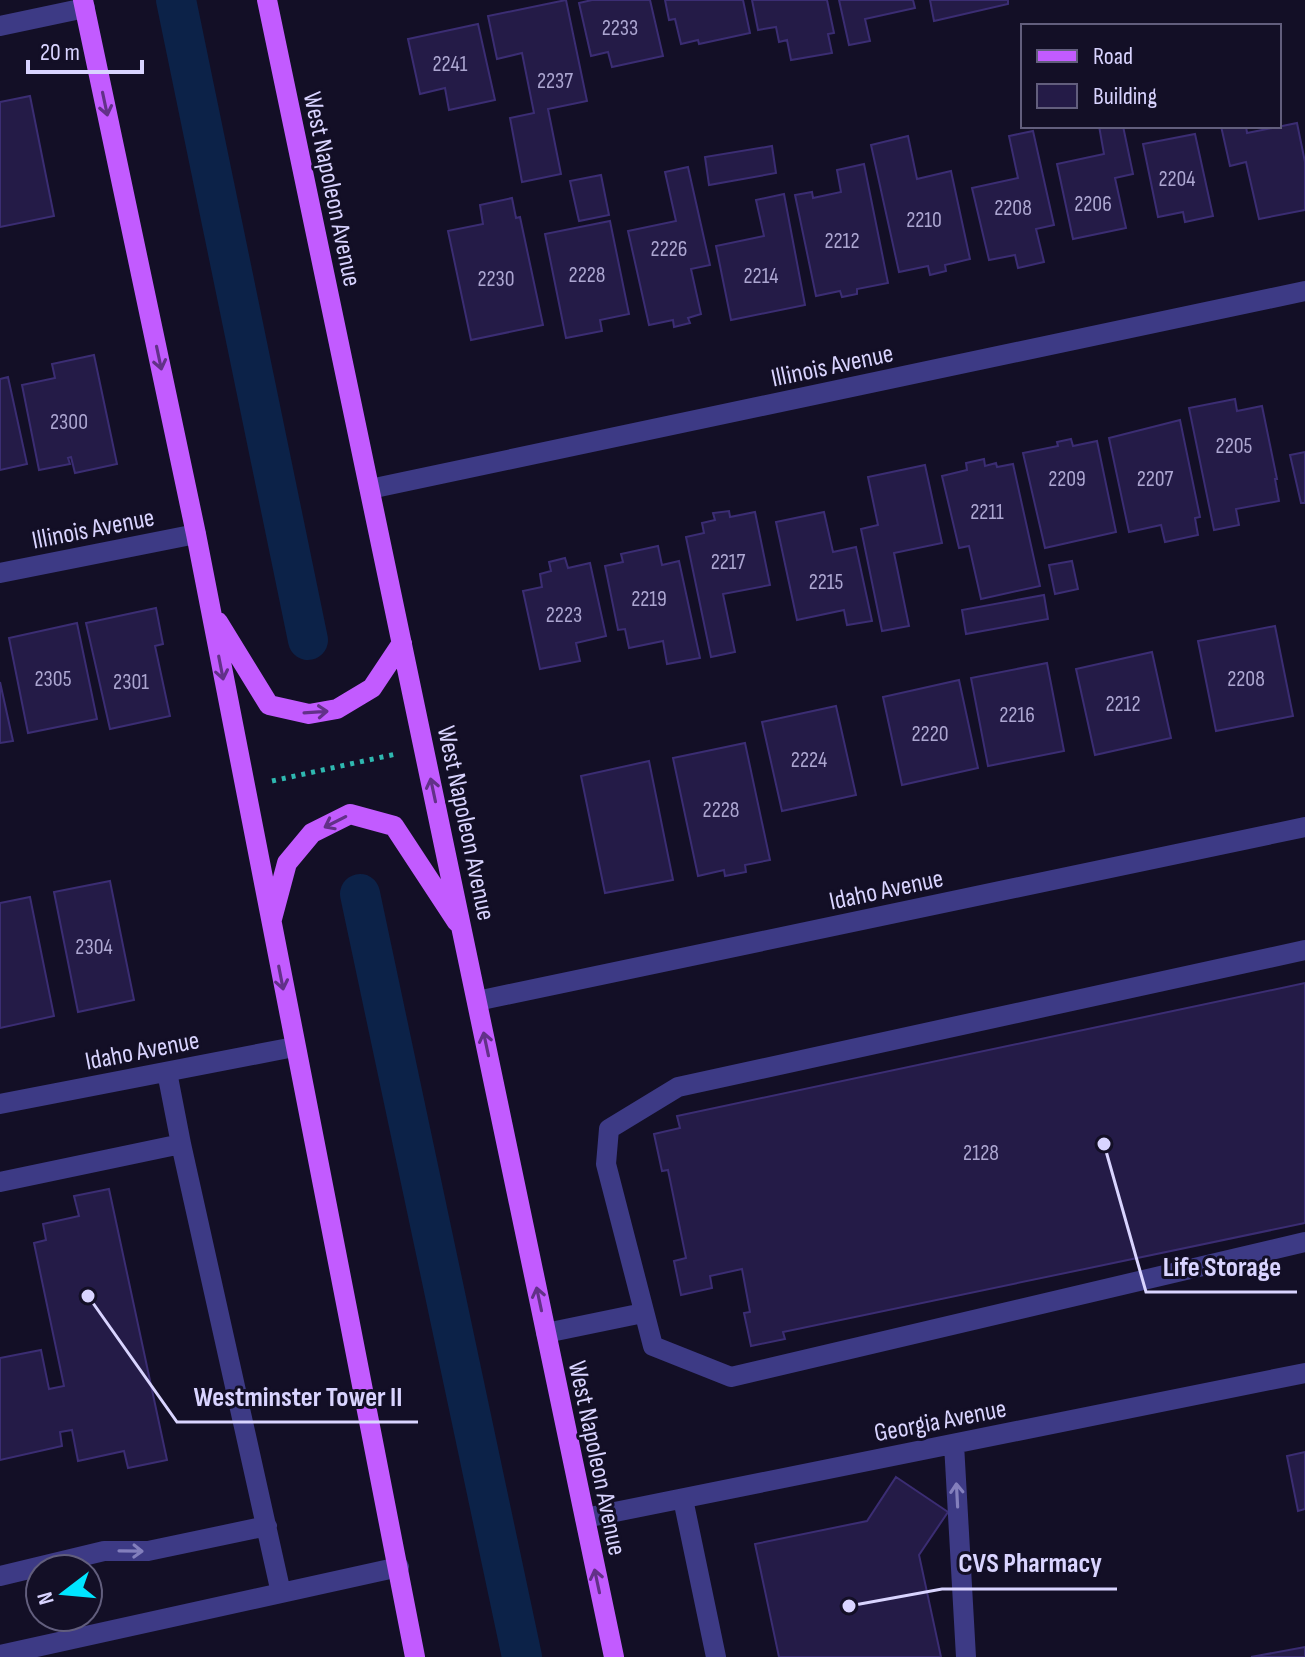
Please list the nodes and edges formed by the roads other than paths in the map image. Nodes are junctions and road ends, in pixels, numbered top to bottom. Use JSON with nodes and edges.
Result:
{"nodes":[{"id":1,"x":267,"y":0,"type":"edge"},
{"id":2,"x":84,"y":4,"type":"edge"},
{"id":3,"x":0,"y":26,"type":"edge"},
{"id":4,"x":1305,"y":291,"type":"edge"},
{"id":5,"x":370,"y":489,"type":"junction"},
{"id":6,"x":196,"y":534,"type":"junction"},
{"id":7,"x":0,"y":573,"type":"edge"},
{"id":8,"x":210,"y":608,"type":"junction"},
{"id":9,"x":402,"y":643,"type":"junction"},
{"id":10,"x":1305,"y":827,"type":"edge"},
{"id":11,"x":270,"y":923,"type":"junction"},
{"id":12,"x":463,"y":932,"type":"junction"},
{"id":13,"x":1305,"y":950,"type":"edge"},
{"id":14,"x":477,"y":1001,"type":"junction"},
{"id":15,"x":294,"y":1047,"type":"junction"},
{"id":16,"x":167,"y":1072,"type":"junction"},
{"id":17,"x":0,"y":1104,"type":"edge"},
{"id":18,"x":181,"y":1144,"type":"junction"},
{"id":19,"x":0,"y":1182,"type":"edge"},
{"id":20,"x":1305,"y":1242,"type":"edge"},
{"id":21,"x":643,"y":1313,"type":"junction"},
{"id":22,"x":546,"y":1333,"type":"junction"},
{"id":23,"x":1305,"y":1373,"type":"edge"},
{"id":24,"x":954,"y":1444,"type":"junction"},
{"id":25,"x":683,"y":1499,"type":"junction"},
{"id":26,"x":585,"y":1518,"type":"junction"},
{"id":27,"x":267,"y":1526,"type":"junction"},
{"id":28,"x":399,"y":1567,"type":"junction"},
{"id":29,"x":0,"y":1576,"type":"edge"},
{"id":30,"x":281,"y":1593,"type":"junction"},
{"id":31,"x":0,"y":1655,"type":"edge"},
{"id":32,"x":415,"y":1657,"type":"edge"},
{"id":33,"x":614,"y":1657,"type":"edge"},
{"id":34,"x":716,"y":1657,"type":"edge"},
{"id":35,"x":966,"y":1657,"type":"edge"}],
"edges":[{"from":1,"to":5,"type":"main road","name":"West Napoleon Avenue"},
{"from":2,"to":3,"type":"street"},
{"from":2,"to":6,"type":"main road","one_way":true},
{"from":4,"to":5,"type":"street","name":"Illinois Avenue"},
{"from":5,"to":9,"type":"main road","name":"West Napoleon Avenue"},
{"from":6,"to":7,"type":"street","name":"Illinois Avenue"},
{"from":6,"to":8,"type":"main road"},
{"from":8,"to":9,"type":"main road","one_way":true},
{"from":8,"to":11,"type":"main road","one_way":true},
{"from":12,"to":9,"type":"main road","name":"West Napoleon Avenue","one_way":true},
{"from":10,"to":14,"type":"street","name":"Idaho Avenue"},
{"from":12,"to":11,"type":"main road","one_way":true},
{"from":11,"to":15,"type":"main road","one_way":true},
{"from":12,"to":14,"type":"main road","name":"West Napoleon Avenue"},
{"from":13,"to":21,"type":"street"},
{"from":22,"to":14,"type":"main road","name":"West Napoleon Avenue","one_way":true},
{"from":15,"to":16,"type":"street","name":"Idaho Avenue"},
{"from":15,"to":28,"type":"main road"},
{"from":16,"to":17,"type":"street","name":"Idaho Avenue"},
{"from":16,"to":18,"type":"street"},
{"from":18,"to":19,"type":"street"},
{"from":18,"to":27,"type":"street"},
{"from":20,"to":21,"type":"street"},
{"from":21,"to":22,"type":"street"},
{"from":22,"to":26,"type":"main road","name":"West Napoleon Avenue"},
{"from":23,"to":24,"type":"street","name":"Georgia Avenue"},
{"from":24,"to":25,"type":"street","name":"Georgia Avenue"},
{"from":35,"to":24,"type":"street","one_way":true},
{"from":25,"to":26,"type":"street","name":"Georgia Avenue"},
{"from":25,"to":34,"type":"street"},
{"from":33,"to":26,"type":"main road","name":"West Napoleon Avenue","one_way":true},
{"from":29,"to":27,"type":"street","one_way":true},
{"from":27,"to":30,"type":"street"},
{"from":28,"to":30,"type":"street"},
{"from":28,"to":32,"type":"main road"},
{"from":30,"to":31,"type":"street"}]}
